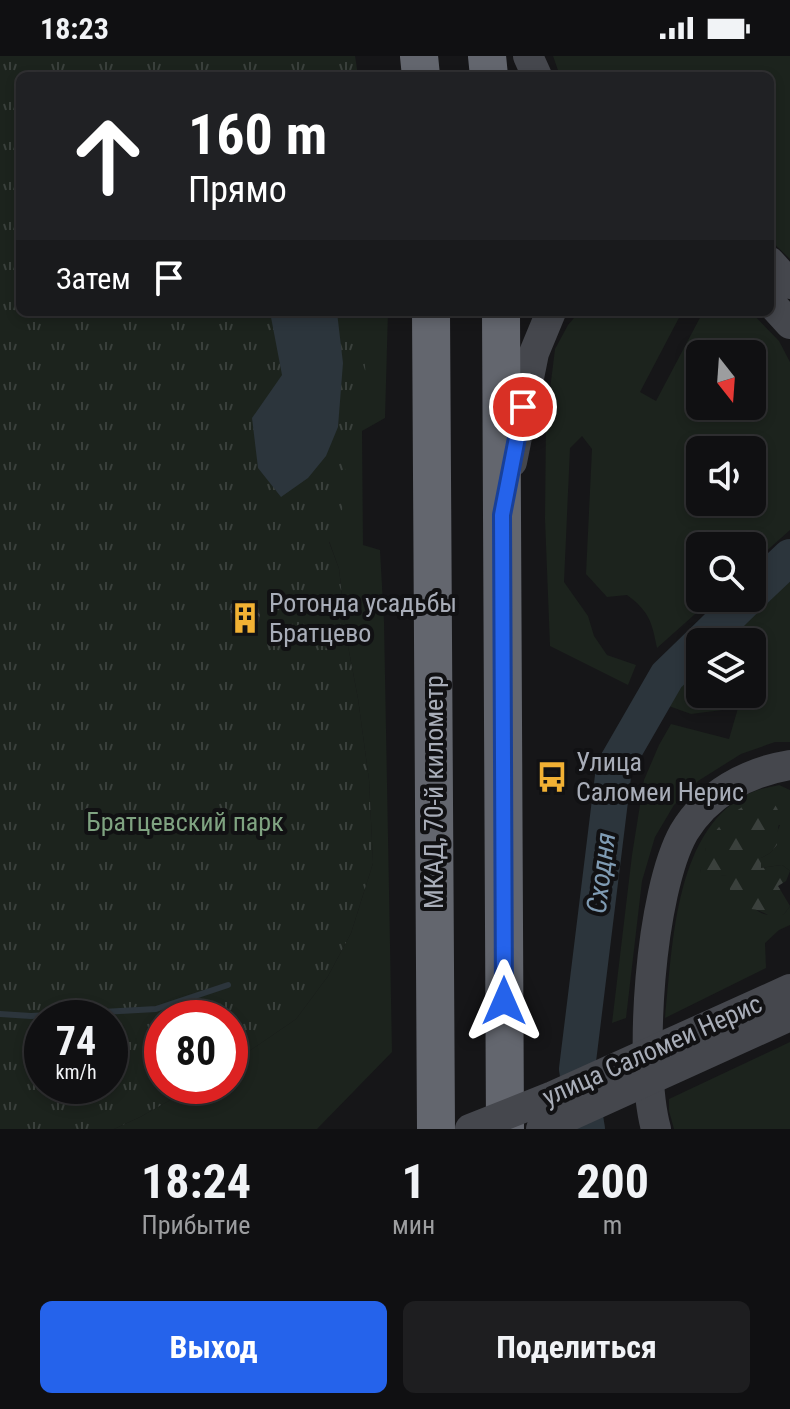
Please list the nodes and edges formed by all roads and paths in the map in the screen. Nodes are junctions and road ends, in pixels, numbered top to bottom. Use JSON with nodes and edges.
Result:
{"nodes":[{"id":1,"x":774,"y":266,"type":"edge"},
{"id":2,"x":790,"y":284,"type":"edge"},
{"id":3,"x":774,"y":306,"type":"edge"},
{"id":4,"x":431,"y":316,"type":"edge"},
{"id":5,"x":501,"y":316,"type":"edge"},
{"id":6,"x":549,"y":316,"type":"edge"},
{"id":7,"x":790,"y":324,"type":"edge"},
{"id":8,"x":502,"y":515,"type":"junction"},
{"id":9,"x":789,"y":765,"type":"edge"},
{"id":10,"x":790,"y":989,"type":"edge"},
{"id":11,"x":790,"y":1016,"type":"edge"},
{"id":12,"x":436,"y":1129,"type":"edge"},
{"id":13,"x":470,"y":1129,"type":"edge"},
{"id":14,"x":505,"y":1129,"type":"edge"},
{"id":15,"x":541,"y":1129,"type":"edge"},
{"id":16,"x":656,"y":1129,"type":"edge"}],
"edges":[{"from":1,"to":2,"type":"main road"},
{"from":3,"to":7,"type":"main road"},
{"from":4,"to":12,"type":"highway","name":"МКАД, 70-й километр"},
{"from":5,"to":8,"type":"highway"},
{"from":6,"to":8,"type":"main road"},
{"from":8,"to":14,"type":"highway"},
{"from":9,"to":16,"type":"main road"},
{"from":10,"to":13,"type":"main road","name":"улица Саломеи Нерис","bridge":true},
{"from":11,"to":15,"type":"main road","name":"улица Саломеи Нерис","bridge":true}]}
